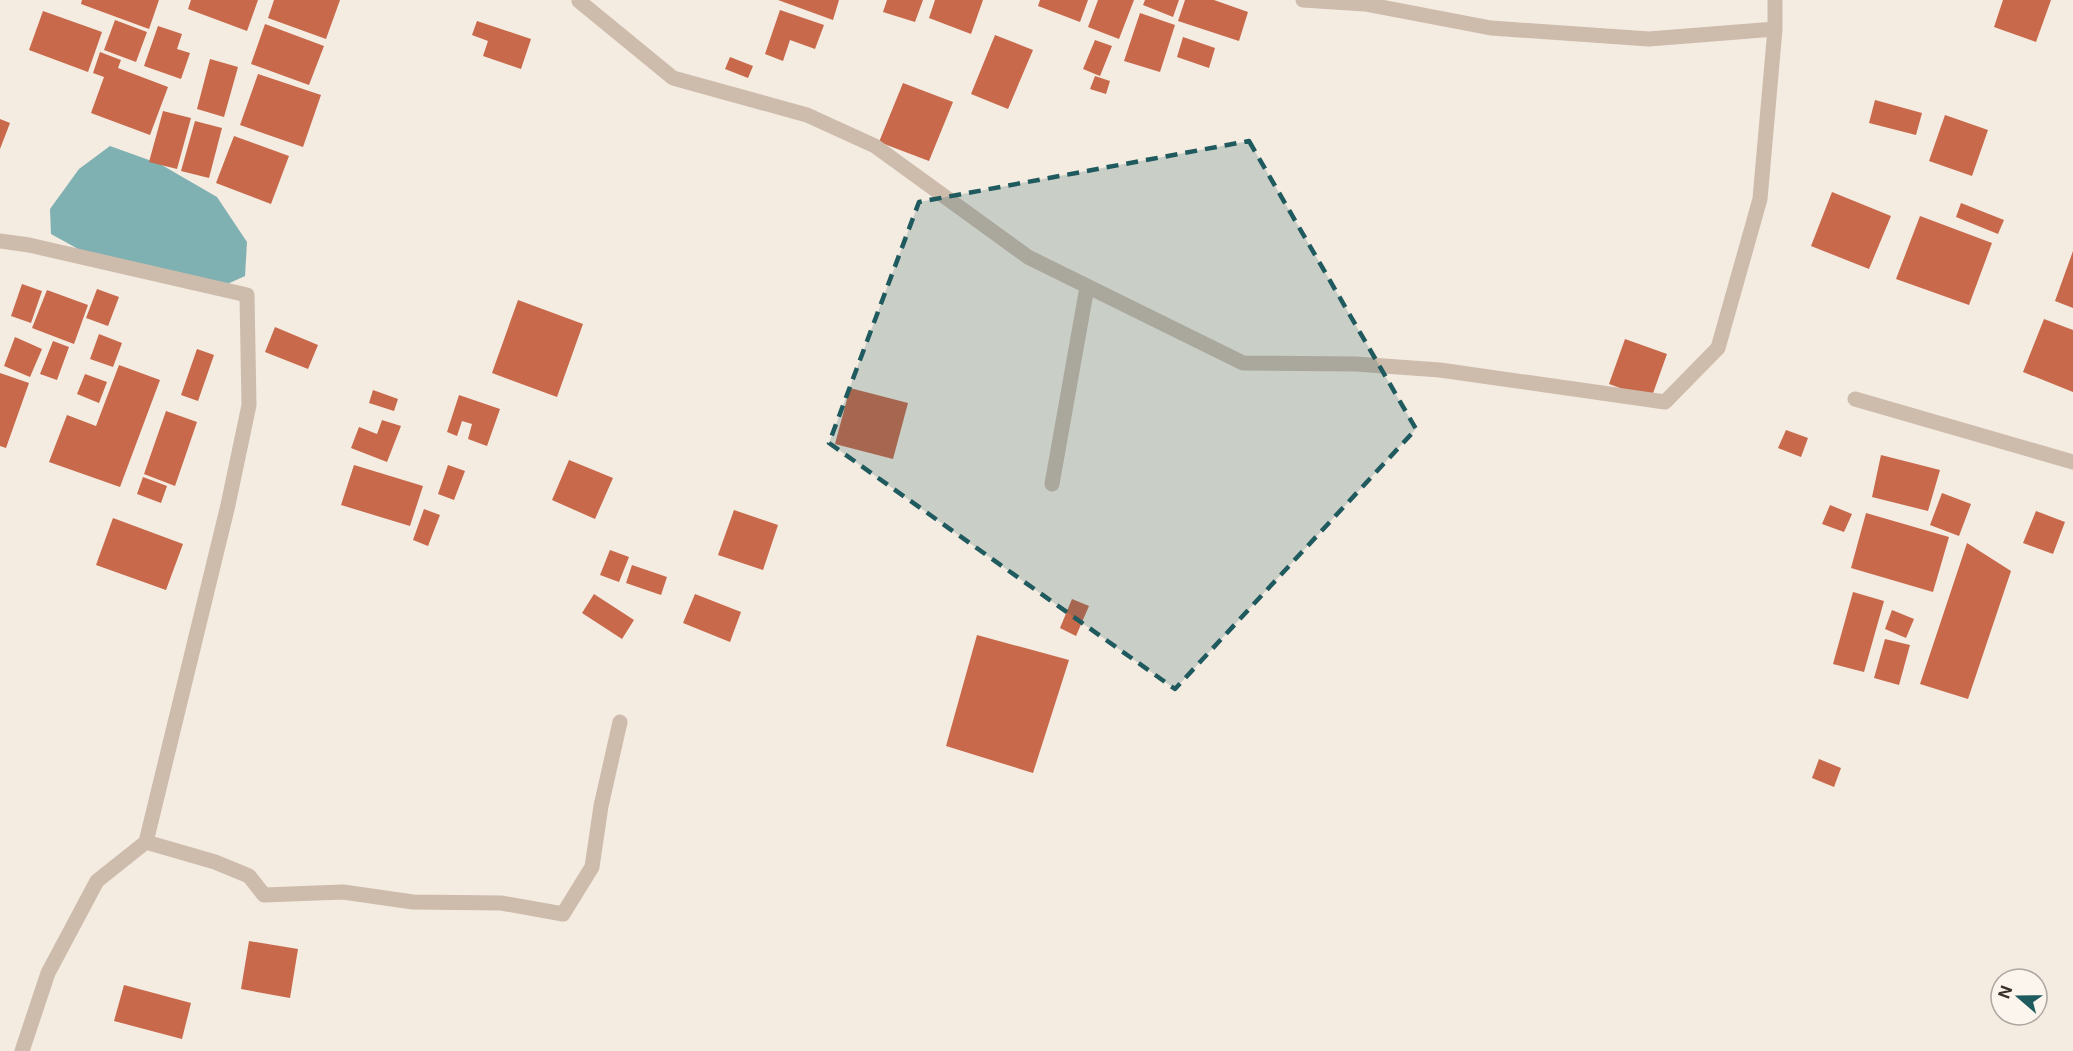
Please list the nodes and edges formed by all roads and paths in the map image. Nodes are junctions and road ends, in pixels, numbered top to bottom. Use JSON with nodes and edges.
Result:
{"nodes":[{"id":1,"x":1303,"y":0,"type":"edge"},
{"id":2,"x":1775,"y":0,"type":"edge"},
{"id":3,"x":579,"y":1,"type":"edge"},
{"id":4,"x":1775,"y":29,"type":"junction"},
{"id":5,"x":0,"y":241,"type":"edge"},
{"id":6,"x":1087,"y":287,"type":"junction"},
{"id":7,"x":1855,"y":399,"type":"dead end"},
{"id":8,"x":2073,"y":462,"type":"edge"},
{"id":9,"x":1052,"y":484,"type":"dead end"},
{"id":10,"x":620,"y":722,"type":"dead end"},
{"id":11,"x":146,"y":842,"type":"junction"},
{"id":12,"x":22,"y":1051,"type":"edge"}],
"edges":[{"from":1,"to":4,"type":"street"},
{"from":2,"to":4,"type":"street"},
{"from":3,"to":6,"type":"street"},
{"from":4,"to":6,"type":"street"},
{"from":5,"to":11,"type":"street"},
{"from":6,"to":9,"type":"street"},
{"from":7,"to":8,"type":"street"},
{"from":10,"to":11,"type":"street"},
{"from":11,"to":12,"type":"street"}]}
